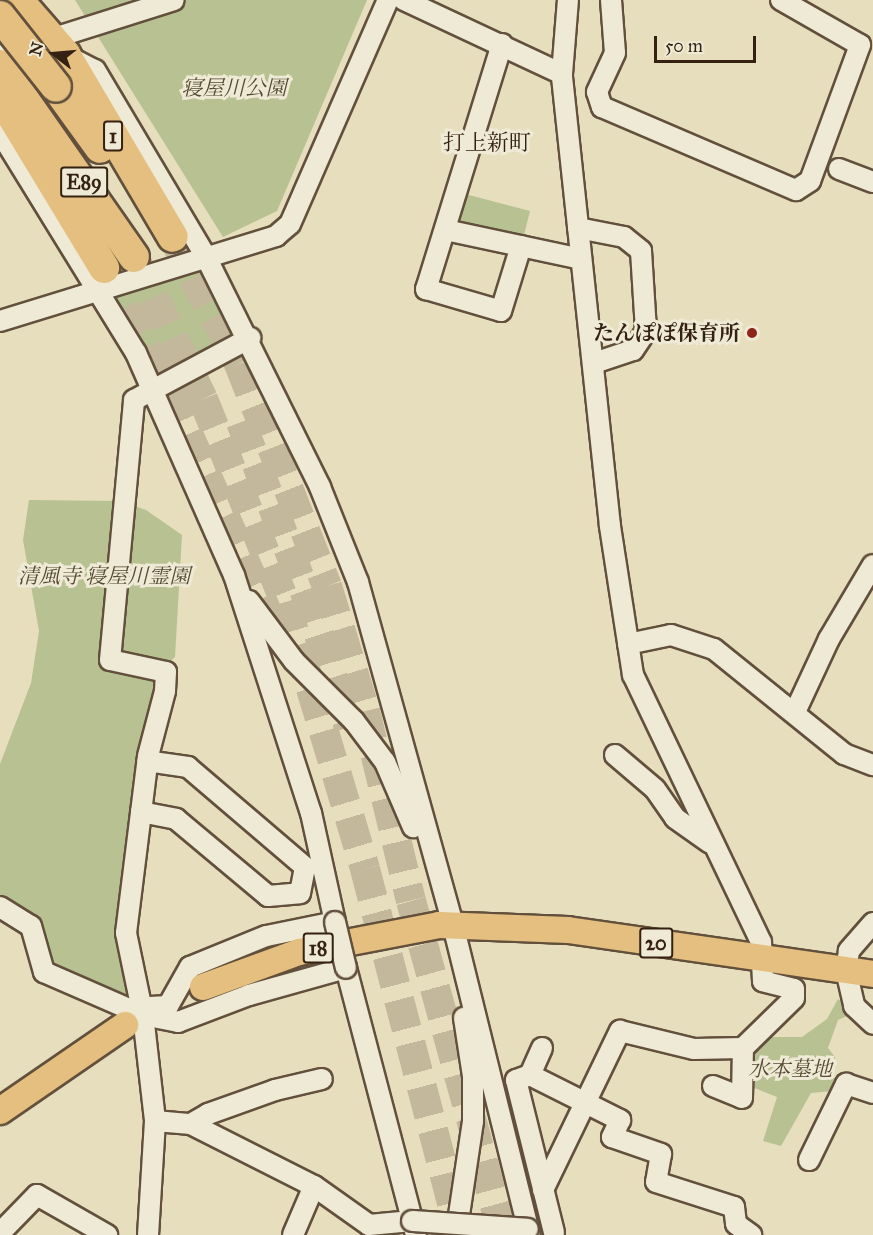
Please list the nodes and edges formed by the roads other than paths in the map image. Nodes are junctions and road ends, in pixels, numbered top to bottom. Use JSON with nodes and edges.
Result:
{"nodes":[{"id":1,"x":174,"y":0,"type":"edge"},
{"id":2,"x":388,"y":0,"type":"edge"},
{"id":3,"x":404,"y":0,"type":"edge"},
{"id":4,"x":568,"y":0,"type":"edge"},
{"id":5,"x":611,"y":0,"type":"edge"},
{"id":6,"x":781,"y":0,"type":"edge"},
{"id":7,"x":15,"y":5,"type":"edge"},
{"id":8,"x":502,"y":44,"type":"junction"},
{"id":9,"x":58,"y":46,"type":"junction"},
{"id":10,"x":0,"y":55,"type":"edge"},
{"id":11,"x":0,"y":65,"type":"edge"},
{"id":12,"x":562,"y":74,"type":"junction"},
{"id":13,"x":14,"y":105,"type":"edge"},
{"id":14,"x":839,"y":170,"type":"dead end"},
{"id":15,"x":873,"y":182,"type":"edge"},
{"id":16,"x":578,"y":228,"type":"junction"},
{"id":17,"x":446,"y":230,"type":"junction"},
{"id":18,"x":167,"y":238,"type":"joint"},
{"id":19,"x":521,"y":246,"type":"junction"},
{"id":20,"x":205,"y":255,"type":"junction"},
{"id":21,"x":134,"y":257,"type":"tunnel mouth"},
{"id":22,"x":581,"y":259,"type":"junction"},
{"id":23,"x":102,"y":280,"type":"junction"},
{"id":24,"x":0,"y":321,"type":"edge"},
{"id":25,"x":250,"y":338,"type":"junction"},
{"id":26,"x":594,"y":363,"type":"junction"},
{"id":27,"x":153,"y":391,"type":"junction"},
{"id":28,"x":873,"y":565,"type":"edge"},
{"id":29,"x":234,"y":575,"type":"junction"},
{"id":30,"x":627,"y":644,"type":"junction"},
{"id":31,"x":795,"y":712,"type":"junction"},
{"id":32,"x":615,"y":755,"type":"dead end"},
{"id":33,"x":147,"y":761,"type":"junction"},
{"id":34,"x":873,"y":765,"type":"edge"},
{"id":35,"x":141,"y":812,"type":"junction"},
{"id":36,"x":711,"y":844,"type":"junction"},
{"id":37,"x":0,"y":907,"type":"edge"},
{"id":38,"x":335,"y":922,"type":"junction"},
{"id":39,"x":873,"y":923,"type":"edge"},
{"id":40,"x":446,"y":925,"type":"junction"},
{"id":41,"x":762,"y":958,"type":"junction"},
{"id":42,"x":346,"y":968,"type":"junction"},
{"id":43,"x":846,"y":970,"type":"junction"},
{"id":44,"x":873,"y":974,"type":"edge"},
{"id":45,"x":203,"y":987,"type":"dead end"},
{"id":46,"x":134,"y":1020,"type":"junction"},
{"id":47,"x":873,"y":1024,"type":"edge"},
{"id":48,"x":542,"y":1048,"type":"dead end"},
{"id":49,"x":743,"y":1048,"type":"junction"},
{"id":50,"x":530,"y":1076,"type":"junction"},
{"id":51,"x":322,"y":1079,"type":"dead end"},
{"id":52,"x":713,"y":1086,"type":"dead end"},
{"id":53,"x":873,"y":1093,"type":"edge"},
{"id":54,"x":585,"y":1104,"type":"junction"},
{"id":55,"x":0,"y":1111,"type":"edge"},
{"id":56,"x":155,"y":1121,"type":"junction"},
{"id":57,"x":191,"y":1124,"type":"junction"},
{"id":58,"x":809,"y":1160,"type":"dead end"},
{"id":59,"x":314,"y":1186,"type":"junction"},
{"id":60,"x":543,"y":1190,"type":"junction"},
{"id":61,"x":355,"y":1226,"type":"edge"},
{"id":62,"x":414,"y":1228,"type":"edge"},
{"id":63,"x":529,"y":1232,"type":"edge"},
{"id":64,"x":0,"y":1233,"type":"edge"},
{"id":65,"x":558,"y":1233,"type":"edge"},
{"id":66,"x":108,"y":1235,"type":"edge"},
{"id":67,"x":148,"y":1235,"type":"edge"},
{"id":68,"x":293,"y":1235,"type":"edge"},
{"id":69,"x":456,"y":1235,"type":"edge"},
{"id":70,"x":751,"y":1235,"type":"edge"}],
"edges":[{"from":1,"to":9,"type":"street"},
{"from":2,"to":20,"type":"street"},
{"from":3,"to":8,"type":"street"},
{"from":4,"to":12,"type":"street"},
{"from":5,"to":6,"type":"street"},
{"from":7,"to":9,"type":"highway","number":"1"},
{"from":7,"to":18,"type":"highway","number":"E89","bridge":true},
{"from":8,"to":12,"type":"street"},
{"from":8,"to":17,"type":"street"},
{"from":9,"to":10,"type":"street"},
{"from":9,"to":18,"type":"highway","number":"1"},
{"from":9,"to":20,"type":"street"},
{"from":11,"to":13,"type":"highway","number":"E89"},
{"from":12,"to":16,"type":"street"},
{"from":13,"to":21,"type":"highway","number":"E89"},
{"from":13,"to":23,"type":"highway"},
{"from":14,"to":15,"type":"street"},
{"from":16,"to":22,"type":"street"},
{"from":16,"to":26,"type":"street"},
{"from":17,"to":19,"type":"street"},
{"from":17,"to":19,"type":"street"},
{"from":19,"to":22,"type":"street"},
{"from":20,"to":23,"type":"street"},
{"from":20,"to":25,"type":"street"},
{"from":22,"to":26,"type":"street"},
{"from":23,"to":24,"type":"street"},
{"from":23,"to":27,"type":"street"},
{"from":25,"to":27,"type":"street"},
{"from":25,"to":40,"type":"street"},
{"from":26,"to":30,"type":"street"},
{"from":27,"to":29,"type":"street"},
{"from":27,"to":33,"type":"street"},
{"from":28,"to":31,"type":"street"},
{"from":29,"to":38,"type":"street"},
{"from":29,"to":40,"type":"street"},
{"from":30,"to":31,"type":"street"},
{"from":30,"to":36,"type":"street"},
{"from":31,"to":34,"type":"street"},
{"from":32,"to":36,"type":"street"},
{"from":33,"to":35,"type":"street"},
{"from":33,"to":35,"type":"street"},
{"from":35,"to":46,"type":"street"},
{"from":36,"to":41,"type":"street"},
{"from":37,"to":46,"type":"street"},
{"from":38,"to":42,"type":"street","bridge":true},
{"from":38,"to":46,"type":"street"},
{"from":39,"to":43,"type":"street"},
{"from":40,"to":41,"type":"main road","number":"20"},
{"from":40,"to":45,"type":"main road","number":"18"},
{"from":40,"to":63,"type":"street"},
{"from":40,"to":69,"type":"street"},
{"from":41,"to":43,"type":"main road","number":"20"},
{"from":41,"to":49,"type":"street"},
{"from":42,"to":46,"type":"street"},
{"from":42,"to":62,"type":"street"},
{"from":43,"to":44,"type":"main road","number":"20"},
{"from":43,"to":47,"type":"street"},
{"from":46,"to":55,"type":"main road"},
{"from":46,"to":56,"type":"street"},
{"from":48,"to":50,"type":"street"},
{"from":49,"to":52,"type":"street"},
{"from":49,"to":54,"type":"street"},
{"from":50,"to":54,"type":"street"},
{"from":50,"to":60,"type":"street"},
{"from":51,"to":57,"type":"street"},
{"from":53,"to":58,"type":"street"},
{"from":54,"to":60,"type":"street"},
{"from":54,"to":70,"type":"street"},
{"from":56,"to":57,"type":"street"},
{"from":56,"to":67,"type":"street"},
{"from":57,"to":59,"type":"street"},
{"from":59,"to":61,"type":"street"},
{"from":59,"to":68,"type":"street"},
{"from":60,"to":65,"type":"street"},
{"from":61,"to":62,"type":"street"},
{"from":62,"to":63,"type":"street","bridge":true},
{"from":63,"to":65,"type":"street"},
{"from":64,"to":66,"type":"street"}]}
